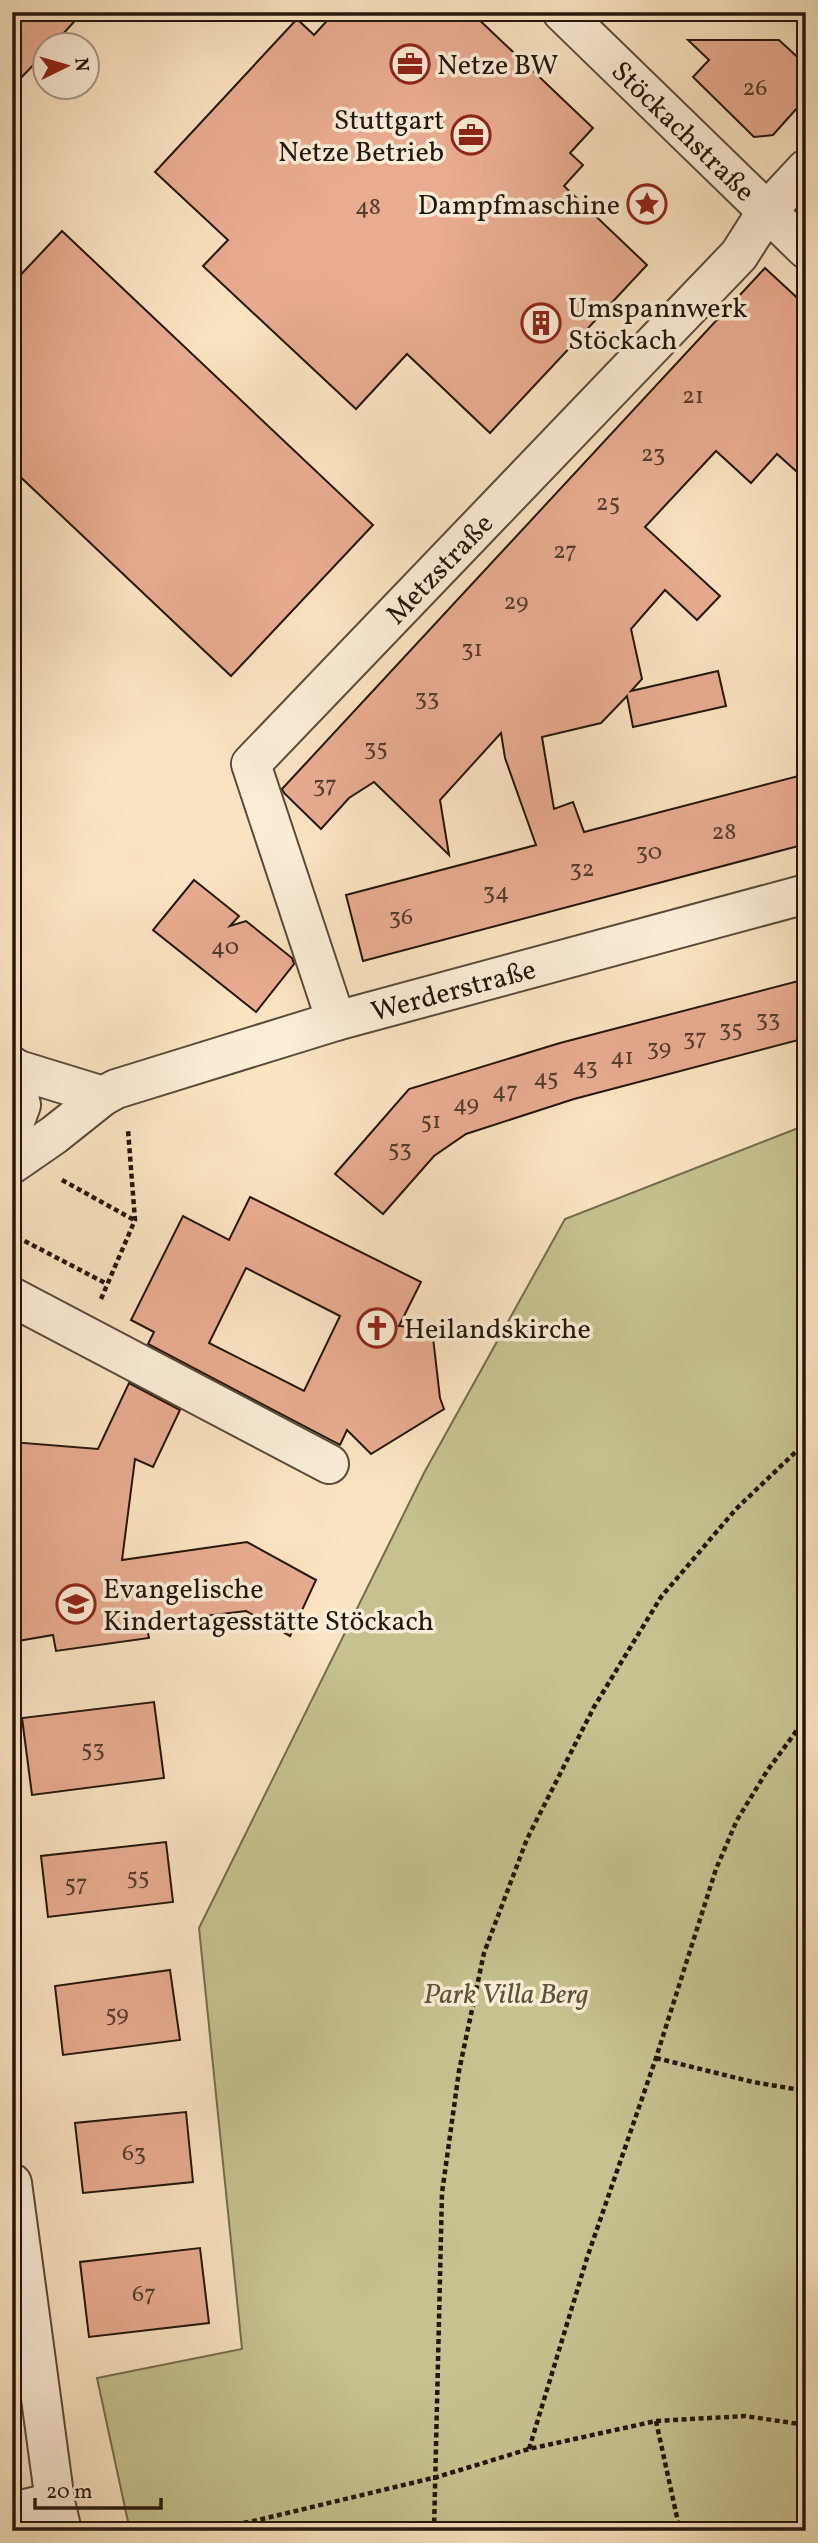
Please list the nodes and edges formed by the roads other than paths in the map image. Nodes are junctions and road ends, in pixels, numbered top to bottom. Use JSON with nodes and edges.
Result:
{"nodes":[{"id":1,"x":562,"y":12,"type":"edge"},
{"id":2,"x":806,"y":169,"type":"edge"},
{"id":3,"x":767,"y":211,"type":"junction"},
{"id":4,"x":806,"y":249,"type":"edge"},
{"id":5,"x":806,"y":894,"type":"edge"},
{"id":6,"x":335,"y":1021,"type":"junction"},
{"id":7,"x":13,"y":1068,"type":"edge"},
{"id":8,"x":103,"y":1096,"type":"junction"},
{"id":9,"x":12,"y":1129,"type":"edge"},
{"id":10,"x":12,"y":1164,"type":"edge"},
{"id":11,"x":12,"y":1297,"type":"edge"},
{"id":12,"x":329,"y":1464,"type":"dead end"},
{"id":13,"x":12,"y":2183,"type":"edge"},
{"id":14,"x":12,"y":2512,"type":"edge"},
{"id":15,"x":58,"y":2516,"type":"edge"}],
"edges":[{"from":1,"to":3,"type":"street","name":"Stöckachstraße"},
{"from":2,"to":3,"type":"street","name":"Metzstraße"},
{"from":3,"to":4,"type":"street","name":"Stöckachstraße"},
{"from":3,"to":6,"type":"street","name":"Metzstraße"},
{"from":5,"to":6,"type":"street","name":"Werderstraße"},
{"from":6,"to":8,"type":"street","name":"Werderstraße"},
{"from":7,"to":8,"type":"street"},
{"from":7,"to":9,"type":"street"},
{"from":8,"to":10,"type":"street","name":"Werderstraße"},
{"from":11,"to":12,"type":"street"},
{"from":13,"to":15,"type":"street"},
{"from":14,"to":15,"type":"street"}]}
